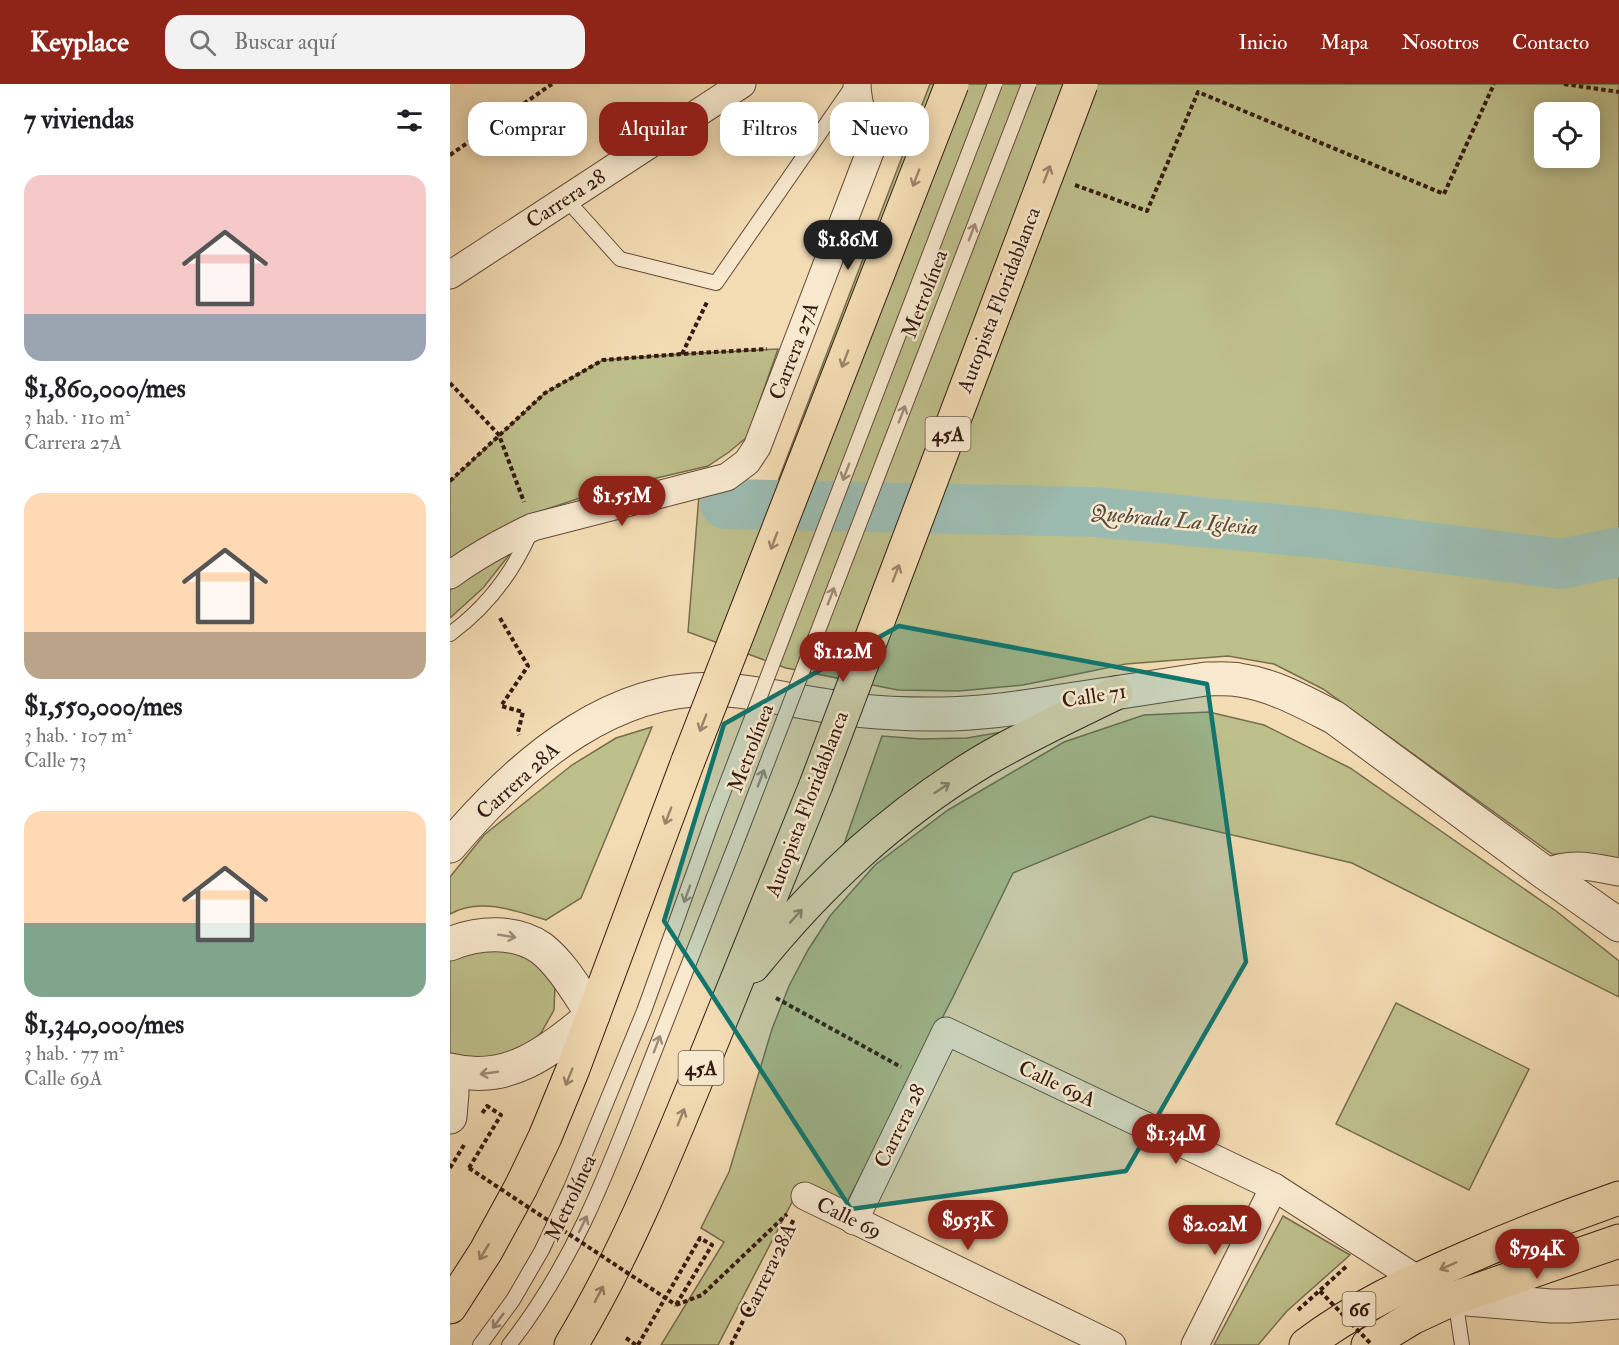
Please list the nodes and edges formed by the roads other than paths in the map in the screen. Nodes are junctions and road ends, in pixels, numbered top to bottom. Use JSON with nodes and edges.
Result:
{"nodes":[{"id":1,"x":742,"y":84,"type":"edge"},
{"id":2,"x":856,"y":84,"type":"edge"},
{"id":3,"x":952,"y":84,"type":"edge"},
{"id":4,"x":995,"y":84,"type":"edge"},
{"id":5,"x":1029,"y":84,"type":"edge"},
{"id":6,"x":1081,"y":84,"type":"edge"},
{"id":7,"x":566,"y":199,"type":"junction"},
{"id":8,"x":450,"y":275,"type":"edge"},
{"id":9,"x":533,"y":527,"type":"junction"},
{"id":10,"x":450,"y":575,"type":"edge"},
{"id":11,"x":450,"y":634,"type":"edge"},
{"id":12,"x":1116,"y":693,"type":"junction"},
{"id":13,"x":591,"y":723,"type":"joint"},
{"id":14,"x":450,"y":846,"type":"edge"},
{"id":15,"x":1619,"y":872,"type":"edge"},
{"id":16,"x":1545,"y":873,"type":"junction"},
{"id":17,"x":1619,"y":925,"type":"edge"},
{"id":18,"x":450,"y":944,"type":"edge"},
{"id":19,"x":731,"y":993,"type":"junction"},
{"id":20,"x":593,"y":1015,"type":"junction"},
{"id":21,"x":946,"y":1031,"type":"joint"},
{"id":22,"x":450,"y":1071,"type":"edge"},
{"id":23,"x":464,"y":1127,"type":"edge"},
{"id":24,"x":1274,"y":1187,"type":"junction"},
{"id":25,"x":805,"y":1196,"type":"road end"},
{"id":26,"x":1619,"y":1198,"type":"edge"},
{"id":27,"x":854,"y":1221,"type":"junction"},
{"id":28,"x":1619,"y":1241,"type":"edge"},
{"id":29,"x":1417,"y":1280,"type":"junction"},
{"id":30,"x":1455,"y":1298,"type":"junction"},
{"id":31,"x":1619,"y":1302,"type":"edge"},
{"id":32,"x":450,"y":1307,"type":"edge"},
{"id":33,"x":480,"y":1345,"type":"edge"},
{"id":34,"x":509,"y":1345,"type":"edge"},
{"id":35,"x":571,"y":1345,"type":"edge"},
{"id":36,"x":1112,"y":1345,"type":"edge"},
{"id":37,"x":1195,"y":1345,"type":"edge"},
{"id":38,"x":1306,"y":1345,"type":"edge"},
{"id":39,"x":1368,"y":1345,"type":"edge"},
{"id":40,"x":1462,"y":1345,"type":"edge"}],
"edges":[{"from":1,"to":7,"type":"street","name":"Carrera 28"},
{"from":2,"to":7,"type":"lane"},
{"from":2,"to":9,"type":"street","name":"Carrera 27A"},
{"from":3,"to":20,"type":"highway","one_way":true,"bridge":true},
{"from":4,"to":33,"type":"lane","name":"Metrolínea","one_way":true,"bridge":true},
{"from":34,"to":5,"type":"lane","name":"Metrolínea","one_way":true,"bridge":true},
{"from":19,"to":6,"type":"highway","name":"Autopista Floridablanca","number":"45A","one_way":true,"bridge":true},
{"from":7,"to":8,"type":"street","name":"Carrera 28"},
{"from":9,"to":10,"type":"street"},
{"from":9,"to":11,"type":"lane"},
{"from":12,"to":13,"type":"street","name":"Calle 71"},
{"from":12,"to":16,"type":"street","name":"Calle 71"},
{"from":19,"to":12,"type":"highway","one_way":true},
{"from":13,"to":14,"type":"street","name":"Carrera 28A"},
{"from":15,"to":16,"type":"street"},
{"from":16,"to":17,"type":"street","name":"Calle 71"},
{"from":18,"to":20,"type":"street","one_way":true},
{"from":35,"to":19,"type":"highway","name":"Autopista Floridablanca","number":"45A","one_way":true},
{"from":20,"to":22,"type":"street","one_way":true},
{"from":20,"to":32,"type":"highway","one_way":true},
{"from":21,"to":24,"type":"street","name":"Calle 69A"},
{"from":21,"to":27,"type":"street","name":"Carrera 28"},
{"from":22,"to":23,"type":"street"},
{"from":24,"to":29,"type":"street","name":"Calle 69A"},
{"from":24,"to":37,"type":"street"},
{"from":25,"to":27,"type":"street","name":"Calle 69"},
{"from":26,"to":29,"type":"highway","number":"66","one_way":true},
{"from":27,"to":36,"type":"street","name":"Calle 69"},
{"from":28,"to":30,"type":"highway","number":"66"},
{"from":29,"to":38,"type":"highway","number":"66"},
{"from":30,"to":31,"type":"street"},
{"from":30,"to":39,"type":"highway","number":"66"},
{"from":30,"to":40,"type":"lane"}]}
